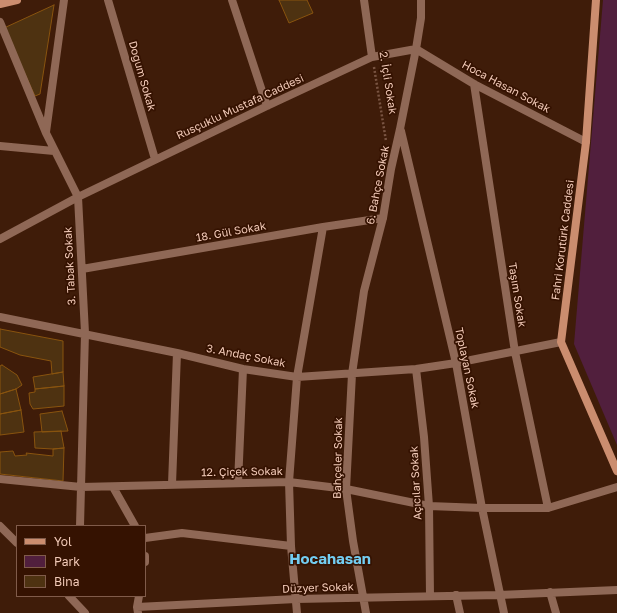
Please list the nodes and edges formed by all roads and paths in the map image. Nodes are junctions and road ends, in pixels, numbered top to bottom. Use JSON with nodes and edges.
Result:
{"nodes":[{"id":1,"x":17,"y":0,"type":"edge"},
{"id":2,"x":64,"y":0,"type":"edge"},
{"id":3,"x":108,"y":0,"type":"edge"},
{"id":4,"x":232,"y":0,"type":"edge"},
{"id":5,"x":364,"y":0,"type":"edge"},
{"id":6,"x":421,"y":0,"type":"edge"},
{"id":7,"x":596,"y":0,"type":"edge"},
{"id":8,"x":0,"y":4,"type":"edge"},
{"id":9,"x":0,"y":22,"type":"edge"},
{"id":10,"x":416,"y":49,"type":"junction"},
{"id":11,"x":372,"y":57,"type":"junction"},
{"id":12,"x":474,"y":84,"type":"junction"},
{"id":13,"x":267,"y":106,"type":"junction"},
{"id":14,"x":400,"y":129,"type":"junction"},
{"id":15,"x":46,"y":133,"type":"junction"},
{"id":16,"x":586,"y":142,"type":"junction"},
{"id":17,"x":0,"y":146,"type":"edge"},
{"id":18,"x":387,"y":146,"type":"dead end"},
{"id":19,"x":54,"y":151,"type":"junction"},
{"id":20,"x":155,"y":159,"type":"junction"},
{"id":21,"x":78,"y":197,"type":"junction"},
{"id":22,"x":383,"y":218,"type":"junction"},
{"id":23,"x":323,"y":227,"type":"junction"},
{"id":24,"x":0,"y":239,"type":"edge"},
{"id":25,"x":82,"y":269,"type":"junction"},
{"id":26,"x":0,"y":317,"type":"edge"},
{"id":27,"x":84,"y":333,"type":"junction"},
{"id":28,"x":561,"y":342,"type":"junction"},
{"id":29,"x":515,"y":352,"type":"junction"},
{"id":30,"x":177,"y":353,"type":"junction"},
{"id":31,"x":456,"y":363,"type":"junction"},
{"id":32,"x":243,"y":369,"type":"junction"},
{"id":33,"x":416,"y":369,"type":"junction"},
{"id":34,"x":352,"y":374,"type":"junction"},
{"id":35,"x":297,"y":377,"type":"junction"},
{"id":36,"x":617,"y":471,"type":"edge"},
{"id":37,"x":0,"y":479,"type":"edge"},
{"id":38,"x":289,"y":482,"type":"junction"},
{"id":39,"x":238,"y":483,"type":"junction"},
{"id":40,"x":172,"y":484,"type":"junction"},
{"id":41,"x":112,"y":486,"type":"junction"},
{"id":42,"x":81,"y":487,"type":"junction"},
{"id":43,"x":617,"y":487,"type":"edge"},
{"id":44,"x":346,"y":489,"type":"junction"},
{"id":45,"x":429,"y":506,"type":"junction"},
{"id":46,"x":482,"y":508,"type":"junction"},
{"id":47,"x":548,"y":508,"type":"junction"},
{"id":48,"x":80,"y":525,"type":"edge"},
{"id":49,"x":134,"y":525,"type":"edge"},
{"id":50,"x":0,"y":526,"type":"edge"},
{"id":51,"x":146,"y":538,"type":"edge"},
{"id":52,"x":16,"y":542,"type":"edge"},
{"id":53,"x":291,"y":546,"type":"junction"},
{"id":54,"x":617,"y":590,"type":"edge"},
{"id":55,"x":550,"y":592,"type":"junction"},
{"id":56,"x":499,"y":594,"type":"junction"},
{"id":57,"x":430,"y":596,"type":"junction"},
{"id":58,"x":456,"y":596,"type":"junction"},
{"id":59,"x":70,"y":597,"type":"edge"},
{"id":60,"x":78,"y":597,"type":"edge"},
{"id":61,"x":139,"y":597,"type":"edge"},
{"id":62,"x":363,"y":597,"type":"junction"},
{"id":63,"x":296,"y":599,"type":"junction"},
{"id":64,"x":78,"y":609,"type":"edge"},
{"id":65,"x":137,"y":610,"type":"edge"},
{"id":66,"x":85,"y":613,"type":"edge"},
{"id":67,"x":297,"y":613,"type":"edge"},
{"id":68,"x":366,"y":613,"type":"edge"},
{"id":69,"x":460,"y":613,"type":"edge"},
{"id":70,"x":504,"y":613,"type":"edge"},
{"id":71,"x":556,"y":613,"type":"edge"}],
"edges":[{"from":1,"to":8,"type":"street"},
{"from":2,"to":15,"type":"street"},
{"from":3,"to":20,"type":"street","name":"Doğum Sokak"},
{"from":4,"to":13,"type":"street"},
{"from":5,"to":11,"type":"street","name":"2. İçli Sokak"},
{"from":6,"to":10,"type":"street","name":"6. Bahçe Sokak"},
{"from":7,"to":16,"type":"street","name":"Fahri Korutürk Caddesi"},
{"from":9,"to":15,"type":"street","name":"3. Tabak Sokak"},
{"from":10,"to":11,"type":"street","name":"Rusçuklu Mustafa Caddesi"},
{"from":10,"to":12,"type":"street","name":"Hoca Hasan Sokak"},
{"from":10,"to":14,"type":"street","name":"6. Bahçe Sokak"},
{"from":11,"to":13,"type":"street","name":"Rusçuklu Mustafa Caddesi"},
{"from":11,"to":18,"type":"path","name":"2. İçli Sokak"},
{"from":12,"to":16,"type":"street","name":"Hoca Hasan Sokak"},
{"from":12,"to":29,"type":"street","name":"Taşım Sokak"},
{"from":13,"to":20,"type":"street","name":"Rusçuklu Mustafa Caddesi"},
{"from":14,"to":22,"type":"street","name":"6. Bahçe Sokak"},
{"from":14,"to":31,"type":"street","name":"Toplayan Sokak"},
{"from":15,"to":19,"type":"street","name":"3. Tabak Sokak"},
{"from":16,"to":28,"type":"street","name":"Fahri Korutürk Caddesi"},
{"from":17,"to":19,"type":"street"},
{"from":19,"to":21,"type":"street","name":"3. Tabak Sokak"},
{"from":20,"to":21,"type":"street","name":"Rusçuklu Mustafa Caddesi"},
{"from":21,"to":24,"type":"street","name":"Rusçuklu Mustafa Caddesi"},
{"from":21,"to":25,"type":"street","name":"3. Tabak Sokak"},
{"from":22,"to":23,"type":"street","name":"18. Gül Sokak"},
{"from":22,"to":34,"type":"street","name":"6. Bahçe Sokak"},
{"from":23,"to":25,"type":"street","name":"18. Gül Sokak"},
{"from":23,"to":35,"type":"street"},
{"from":25,"to":27,"type":"street","name":"3. Tabak Sokak"},
{"from":26,"to":27,"type":"street","name":"3. Andaç Sokak"},
{"from":27,"to":30,"type":"street","name":"3. Andaç Sokak"},
{"from":27,"to":42,"type":"street","name":"3. Tabak Sokak"},
{"from":28,"to":29,"type":"street","name":"3. Andaç Sokak"},
{"from":28,"to":36,"type":"street"},
{"from":29,"to":31,"type":"street","name":"3. Andaç Sokak"},
{"from":29,"to":47,"type":"street","name":"Taşım Sokak"},
{"from":30,"to":32,"type":"street","name":"3. Andaç Sokak"},
{"from":30,"to":40,"type":"street"},
{"from":31,"to":33,"type":"street","name":"3. Andaç Sokak"},
{"from":31,"to":46,"type":"street","name":"Toplayan Sokak"},
{"from":32,"to":35,"type":"street","name":"3. Andaç Sokak"},
{"from":32,"to":39,"type":"street"},
{"from":33,"to":34,"type":"street","name":"3. Andaç Sokak"},
{"from":33,"to":45,"type":"street","name":"Açıcılar Sokak"},
{"from":34,"to":35,"type":"street","name":"3. Andaç Sokak"},
{"from":34,"to":44,"type":"street","name":"Bahçeler Sokak"},
{"from":35,"to":38,"type":"street"},
{"from":37,"to":42,"type":"street","name":"12. Çiçek Sokak"},
{"from":38,"to":39,"type":"street","name":"12. Çiçek Sokak"},
{"from":38,"to":44,"type":"street","name":"12. Çiçek Sokak"},
{"from":38,"to":53,"type":"street"},
{"from":39,"to":40,"type":"street","name":"12. Çiçek Sokak"},
{"from":40,"to":41,"type":"street","name":"12. Çiçek Sokak"},
{"from":41,"to":42,"type":"street","name":"12. Çiçek Sokak"},
{"from":41,"to":49,"type":"street"},
{"from":42,"to":48,"type":"street","name":"3. Tabak Sokak"},
{"from":43,"to":47,"type":"street","name":"12. Çiçek Sokak"},
{"from":44,"to":45,"type":"street","name":"12. Çiçek Sokak"},
{"from":44,"to":62,"type":"street","name":"Bahçeler Sokak"},
{"from":45,"to":46,"type":"street","name":"12. Çiçek Sokak"},
{"from":45,"to":57,"type":"street","name":"Açıcılar Sokak"},
{"from":46,"to":47,"type":"street","name":"12. Çiçek Sokak"},
{"from":46,"to":56,"type":"street","name":"Toplayan Sokak"},
{"from":50,"to":52,"type":"street"},
{"from":51,"to":53,"type":"street"},
{"from":53,"to":63,"type":"street"},
{"from":54,"to":55,"type":"street","name":"Düzyer Sokak"},
{"from":55,"to":56,"type":"street","name":"Düzyer Sokak"},
{"from":55,"to":71,"type":"street"},
{"from":56,"to":58,"type":"street","name":"Düzyer Sokak"},
{"from":56,"to":70,"type":"street","name":"Toplayan Sokak"},
{"from":57,"to":58,"type":"street","name":"Düzyer Sokak"},
{"from":57,"to":62,"type":"street","name":"Düzyer Sokak"},
{"from":58,"to":69,"type":"street"},
{"from":59,"to":64,"type":"street"},
{"from":60,"to":64,"type":"street"},
{"from":61,"to":65,"type":"street"},
{"from":62,"to":63,"type":"street","name":"Düzyer Sokak"},
{"from":62,"to":68,"type":"street","name":"Bahçeler Sokak"},
{"from":63,"to":65,"type":"street","name":"Düzyer Sokak"},
{"from":63,"to":67,"type":"street"},
{"from":64,"to":66,"type":"street"}]}
